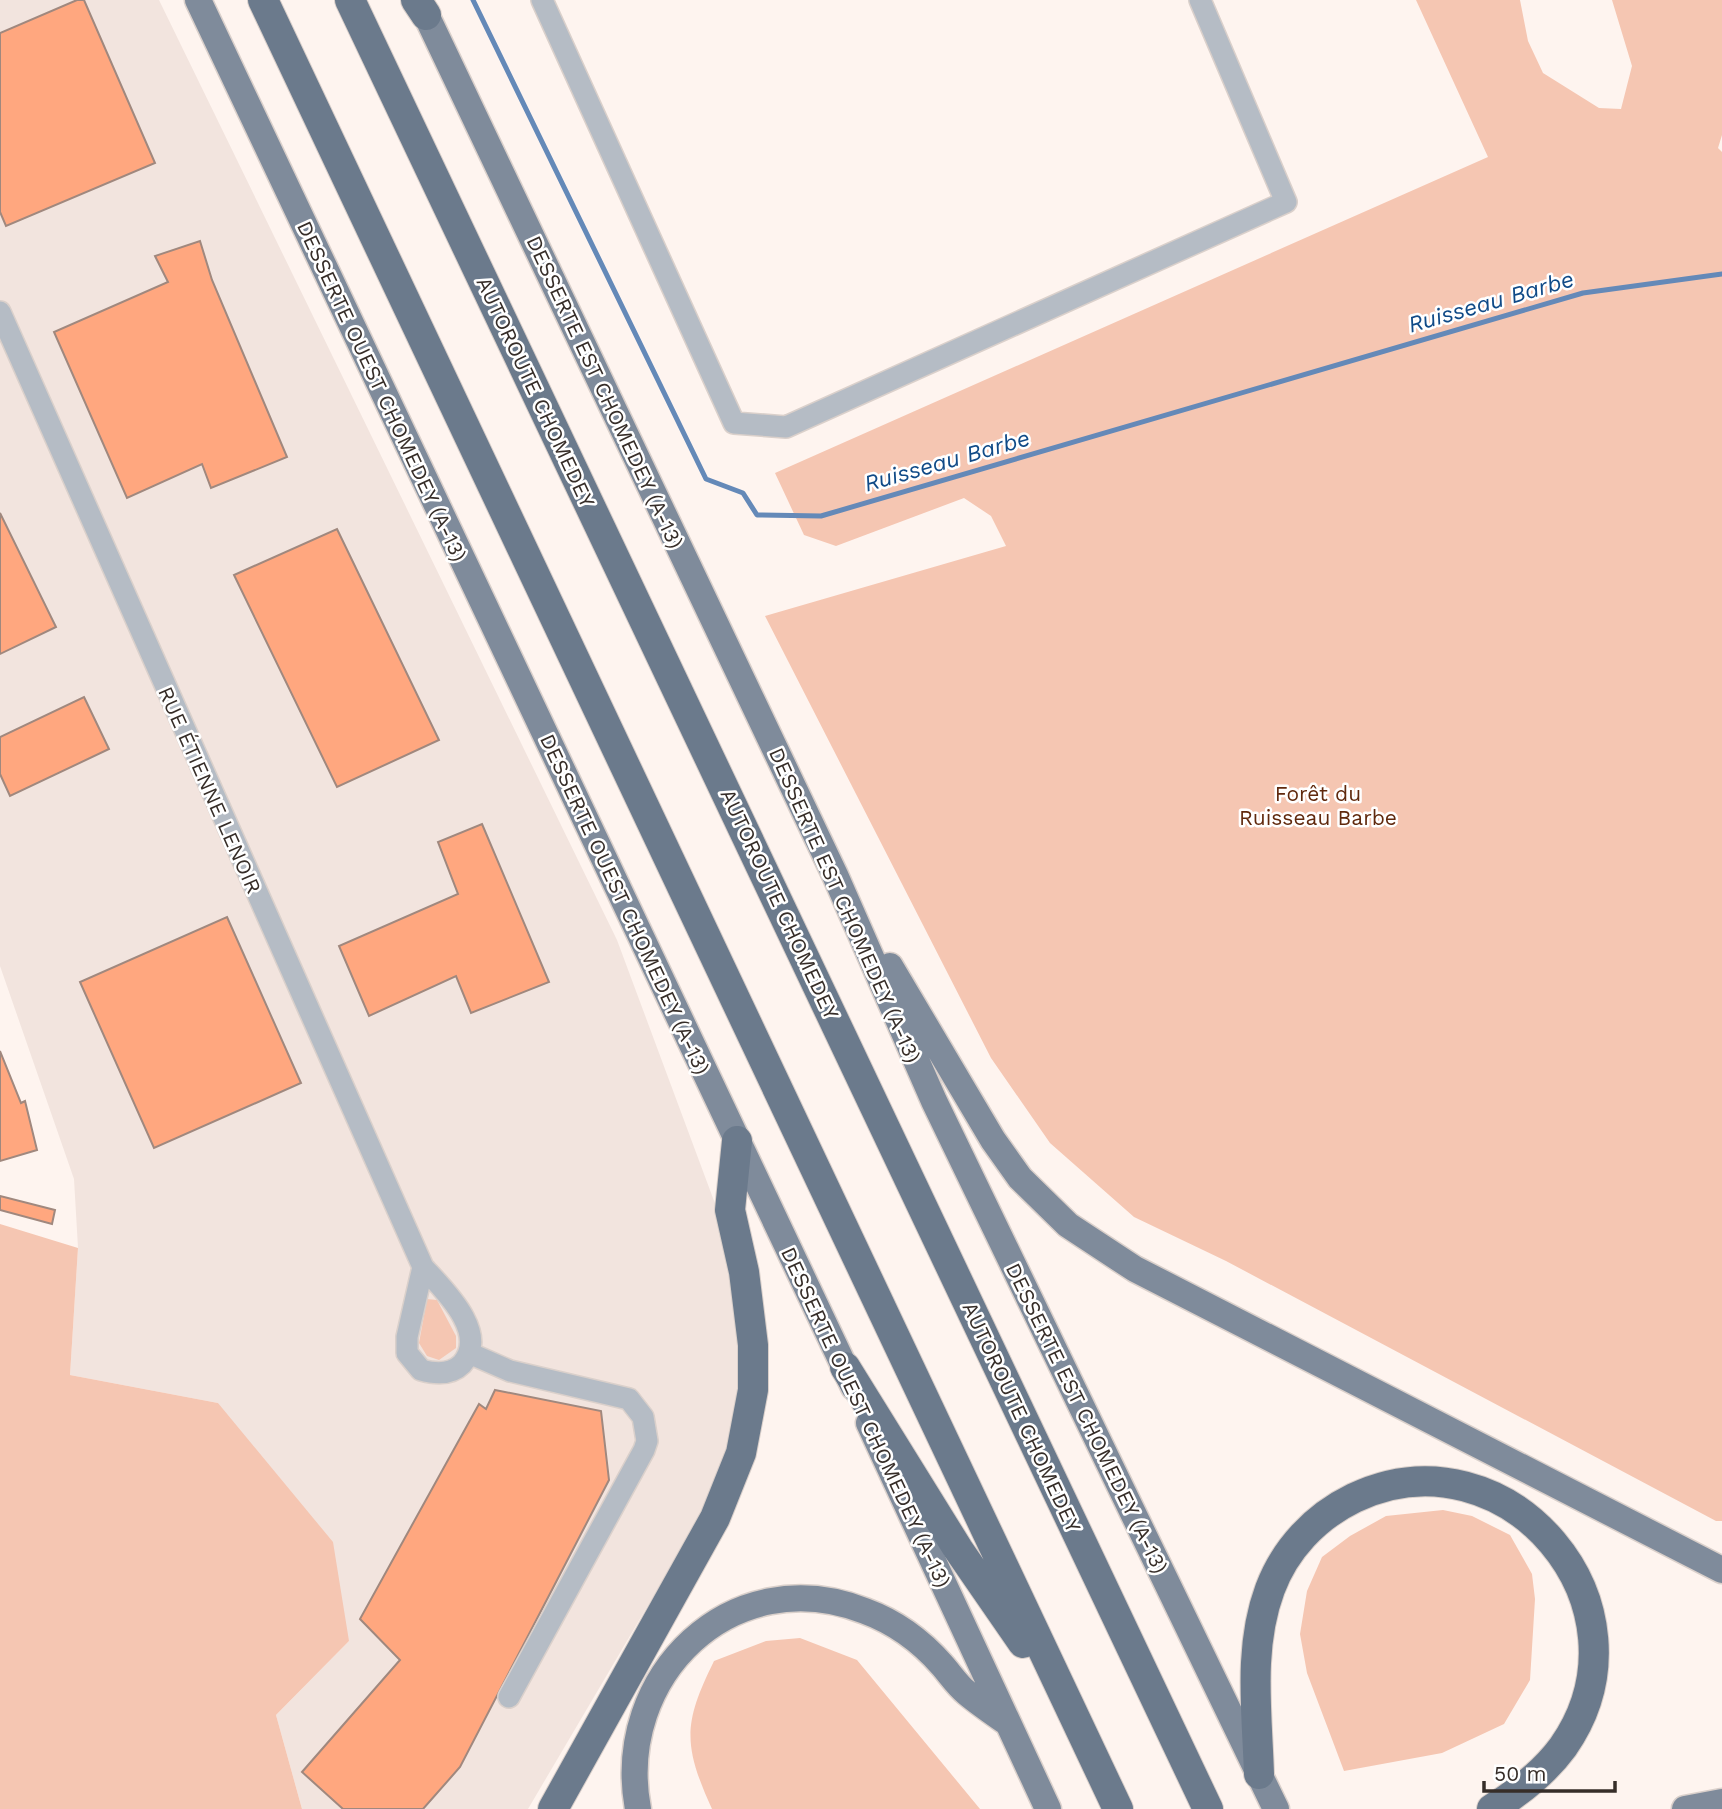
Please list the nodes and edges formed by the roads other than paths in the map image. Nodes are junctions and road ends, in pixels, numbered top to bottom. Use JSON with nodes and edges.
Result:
{"nodes":[{"id":1,"x":198,"y":0,"type":"edge"},
{"id":2,"x":263,"y":0,"type":"edge"},
{"id":3,"x":350,"y":0,"type":"edge"},
{"id":4,"x":542,"y":0,"type":"edge"},
{"id":5,"x":1200,"y":0,"type":"edge"},
{"id":6,"x":420,"y":5,"type":"edge"},
{"id":7,"x":0,"y":312,"type":"edge"},
{"id":8,"x":835,"y":875,"type":"junction"},
{"id":9,"x":737,"y":1141,"type":"junction"},
{"id":10,"x":423,"y":1267,"type":"junction"},
{"id":11,"x":469,"y":1353,"type":"junction"},
{"id":12,"x":845,"y":1367,"type":"junction"},
{"id":13,"x":1722,"y":1570,"type":"edge"},
{"id":14,"x":509,"y":1697,"type":"dead end"},
{"id":15,"x":1074,"y":1718,"type":"junction"},
{"id":16,"x":1008,"y":1723,"type":"junction"},
{"id":17,"x":1259,"y":1774,"type":"junction"},
{"id":18,"x":1722,"y":1802,"type":"edge"},
{"id":19,"x":553,"y":1809,"type":"edge"},
{"id":20,"x":638,"y":1809,"type":"edge"},
{"id":21,"x":1048,"y":1809,"type":"edge"},
{"id":22,"x":1118,"y":1809,"type":"edge"},
{"id":23,"x":1208,"y":1809,"type":"edge"},
{"id":24,"x":1276,"y":1809,"type":"edge"},
{"id":25,"x":1492,"y":1809,"type":"edge"},
{"id":26,"x":1685,"y":1809,"type":"edge"}],
"edges":[{"from":1,"to":9,"type":"main road","name":"DESSERTE OUEST CHOMEDEY (A-13)"},
{"from":2,"to":15,"type":"highway"},
{"from":3,"to":23,"type":"highway","name":"AUTOROUTE CHOMEDEY"},
{"from":4,"to":5,"type":"street"},
{"from":6,"to":8,"type":"main road","name":"DESSERTE EST CHOMEDEY (A-13)"},
{"from":7,"to":10,"type":"street","name":"RUE ÉTIENNE LENOIR"},
{"from":8,"to":13,"type":"main road"},
{"from":8,"to":17,"type":"main road","name":"DESSERTE EST CHOMEDEY (A-13)"},
{"from":9,"to":12,"type":"main road","name":"DESSERTE OUEST CHOMEDEY (A-13)"},
{"from":9,"to":19,"type":"highway"},
{"from":10,"to":11,"type":"street","name":"RUE ÉTIENNE LENOIR"},
{"from":10,"to":11,"type":"street"},
{"from":11,"to":14,"type":"street"},
{"from":12,"to":15,"type":"highway"},
{"from":12,"to":16,"type":"main road","name":"DESSERTE OUEST CHOMEDEY (A-13)"},
{"from":15,"to":22,"type":"highway"},
{"from":16,"to":20,"type":"main road"},
{"from":16,"to":21,"type":"main road","name":"DESSERTE OUEST CHOMEDEY (A-13)"},
{"from":17,"to":24,"type":"main road","name":"DESSERTE EST CHOMEDEY (A-13)"},
{"from":17,"to":25,"type":"highway"},
{"from":18,"to":26,"type":"main road"}]}
